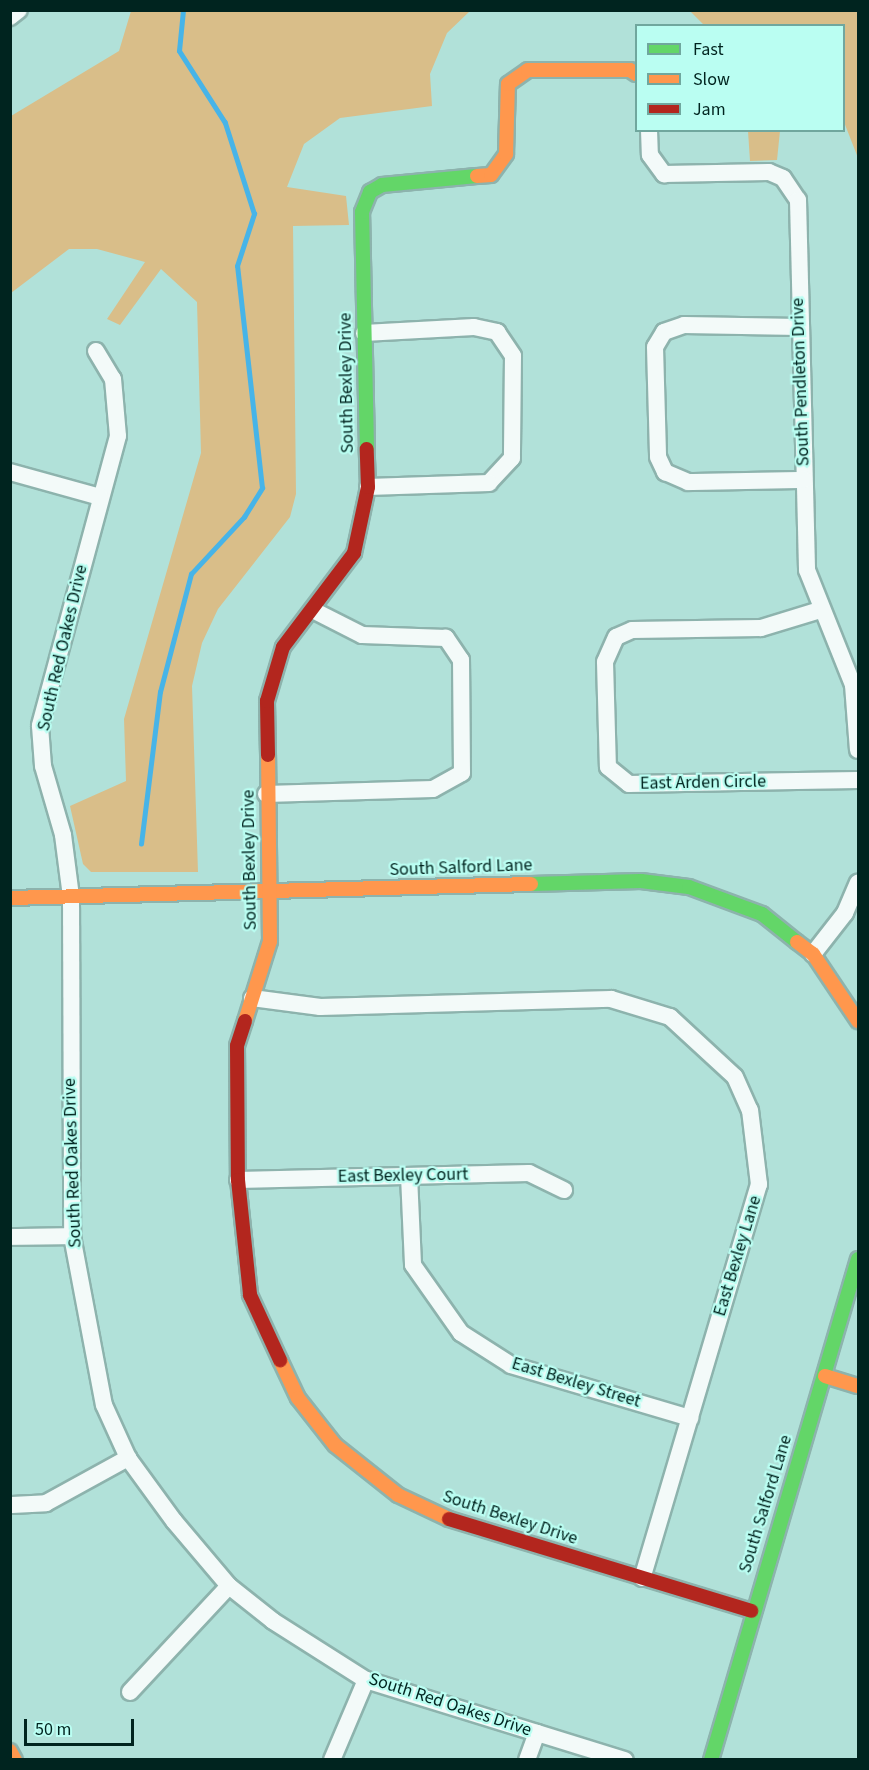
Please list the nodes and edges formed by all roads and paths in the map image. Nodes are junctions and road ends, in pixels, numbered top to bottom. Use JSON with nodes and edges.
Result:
{"nodes":[{"id":1,"x":19,"y":10,"type":"edge"},
{"id":2,"x":10,"y":17,"type":"edge"},
{"id":3,"x":635,"y":73,"type":"edge"},
{"id":4,"x":649,"y":132,"type":"edge"},
{"id":5,"x":799,"y":327,"type":"junction"},
{"id":6,"x":364,"y":333,"type":"junction"},
{"id":7,"x":96,"y":351,"type":"dead end"},
{"id":8,"x":10,"y":472,"type":"edge"},
{"id":9,"x":804,"y":480,"type":"junction"},
{"id":10,"x":368,"y":487,"type":"junction"},
{"id":11,"x":100,"y":496,"type":"junction"},
{"id":12,"x":313,"y":610,"type":"junction"},
{"id":13,"x":820,"y":610,"type":"junction"},
{"id":14,"x":858,"y":750,"type":"edge"},
{"id":15,"x":858,"y":780,"type":"edge"},
{"id":16,"x":266,"y":794,"type":"junction"},
{"id":17,"x":858,"y":883,"type":"edge"},
{"id":18,"x":268,"y":891,"type":"junction"},
{"id":19,"x":71,"y":897,"type":"junction"},
{"id":20,"x":10,"y":898,"type":"edge"},
{"id":21,"x":813,"y":954,"type":"junction"},
{"id":22,"x":252,"y":998,"type":"junction"},
{"id":23,"x":858,"y":1021,"type":"edge"},
{"id":24,"x":409,"y":1176,"type":"junction"},
{"id":25,"x":238,"y":1180,"type":"junction"},
{"id":26,"x":564,"y":1190,"type":"dead end"},
{"id":27,"x":72,"y":1236,"type":"junction"},
{"id":28,"x":10,"y":1237,"type":"edge"},
{"id":29,"x":858,"y":1259,"type":"edge"},
{"id":30,"x":825,"y":1376,"type":"junction"},
{"id":31,"x":858,"y":1386,"type":"edge"},
{"id":32,"x":690,"y":1418,"type":"junction"},
{"id":33,"x":128,"y":1458,"type":"junction"},
{"id":34,"x":12,"y":1505,"type":"dead end"},
{"id":35,"x":642,"y":1578,"type":"junction"},
{"id":36,"x":229,"y":1586,"type":"junction"},
{"id":37,"x":751,"y":1611,"type":"junction"},
{"id":38,"x":366,"y":1680,"type":"junction"},
{"id":39,"x":130,"y":1692,"type":"dead end"},
{"id":40,"x":537,"y":1733,"type":"junction"},
{"id":41,"x":10,"y":1751,"type":"edge"},
{"id":42,"x":15,"y":1760,"type":"edge"},
{"id":43,"x":332,"y":1760,"type":"edge"},
{"id":44,"x":527,"y":1760,"type":"edge"},
{"id":45,"x":625,"y":1760,"type":"edge"},
{"id":46,"x":711,"y":1760,"type":"edge"}],
"edges":[{"from":1,"to":2,"type":"street"},
{"from":3,"to":6,"type":"street","name":"South Bexley Drive"},
{"from":4,"to":5,"type":"street","name":"South Pendleton Drive"},
{"from":5,"to":9,"type":"street","name":"South Pendleton Drive"},
{"from":5,"to":9,"type":"street"},
{"from":6,"to":10,"type":"street","name":"South Bexley Drive"},
{"from":6,"to":10,"type":"street"},
{"from":7,"to":11,"type":"street","name":"South Red Oakes Drive"},
{"from":8,"to":11,"type":"street"},
{"from":9,"to":13,"type":"street","name":"South Pendleton Drive"},
{"from":10,"to":12,"type":"street","name":"South Bexley Drive"},
{"from":11,"to":19,"type":"street","name":"South Red Oakes Drive"},
{"from":12,"to":16,"type":"street","name":"South Bexley Drive"},
{"from":12,"to":16,"type":"street"},
{"from":13,"to":14,"type":"street","name":"South Pendleton Drive"},
{"from":13,"to":15,"type":"street","name":"East Arden Circle"},
{"from":16,"to":18,"type":"street","name":"South Bexley Drive"},
{"from":17,"to":21,"type":"street"},
{"from":18,"to":19,"type":"street","name":"South Salford Lane"},
{"from":18,"to":21,"type":"street","name":"South Salford Lane"},
{"from":18,"to":22,"type":"street","name":"South Bexley Drive"},
{"from":19,"to":20,"type":"street","name":"South Salford Lane"},
{"from":19,"to":27,"type":"street","name":"South Red Oakes Drive"},
{"from":21,"to":23,"type":"street","name":"South Salford Lane"},
{"from":22,"to":25,"type":"street","name":"South Bexley Drive"},
{"from":22,"to":32,"type":"street","name":"East Bexley Lane"},
{"from":24,"to":25,"type":"street","name":"East Bexley Court"},
{"from":24,"to":26,"type":"street","name":"East Bexley Court"},
{"from":24,"to":32,"type":"street","name":"East Bexley Street"},
{"from":25,"to":35,"type":"street","name":"South Bexley Drive"},
{"from":27,"to":28,"type":"street"},
{"from":27,"to":33,"type":"street","name":"South Red Oakes Drive"},
{"from":29,"to":30,"type":"street","name":"South Salford Lane"},
{"from":30,"to":31,"type":"street"},
{"from":30,"to":37,"type":"street","name":"South Salford Lane"},
{"from":32,"to":35,"type":"street","name":"East Bexley Lane"},
{"from":33,"to":34,"type":"street"},
{"from":33,"to":36,"type":"street","name":"South Red Oakes Drive"},
{"from":35,"to":37,"type":"street","name":"South Bexley Drive"},
{"from":36,"to":38,"type":"street","name":"South Red Oakes Drive"},
{"from":36,"to":39,"type":"street"},
{"from":37,"to":46,"type":"street","name":"South Salford Lane"},
{"from":38,"to":40,"type":"street","name":"South Red Oakes Drive"},
{"from":38,"to":43,"type":"street"},
{"from":40,"to":44,"type":"street"},
{"from":40,"to":45,"type":"street","name":"South Red Oakes Drive"},
{"from":41,"to":42,"type":"street"}]}
